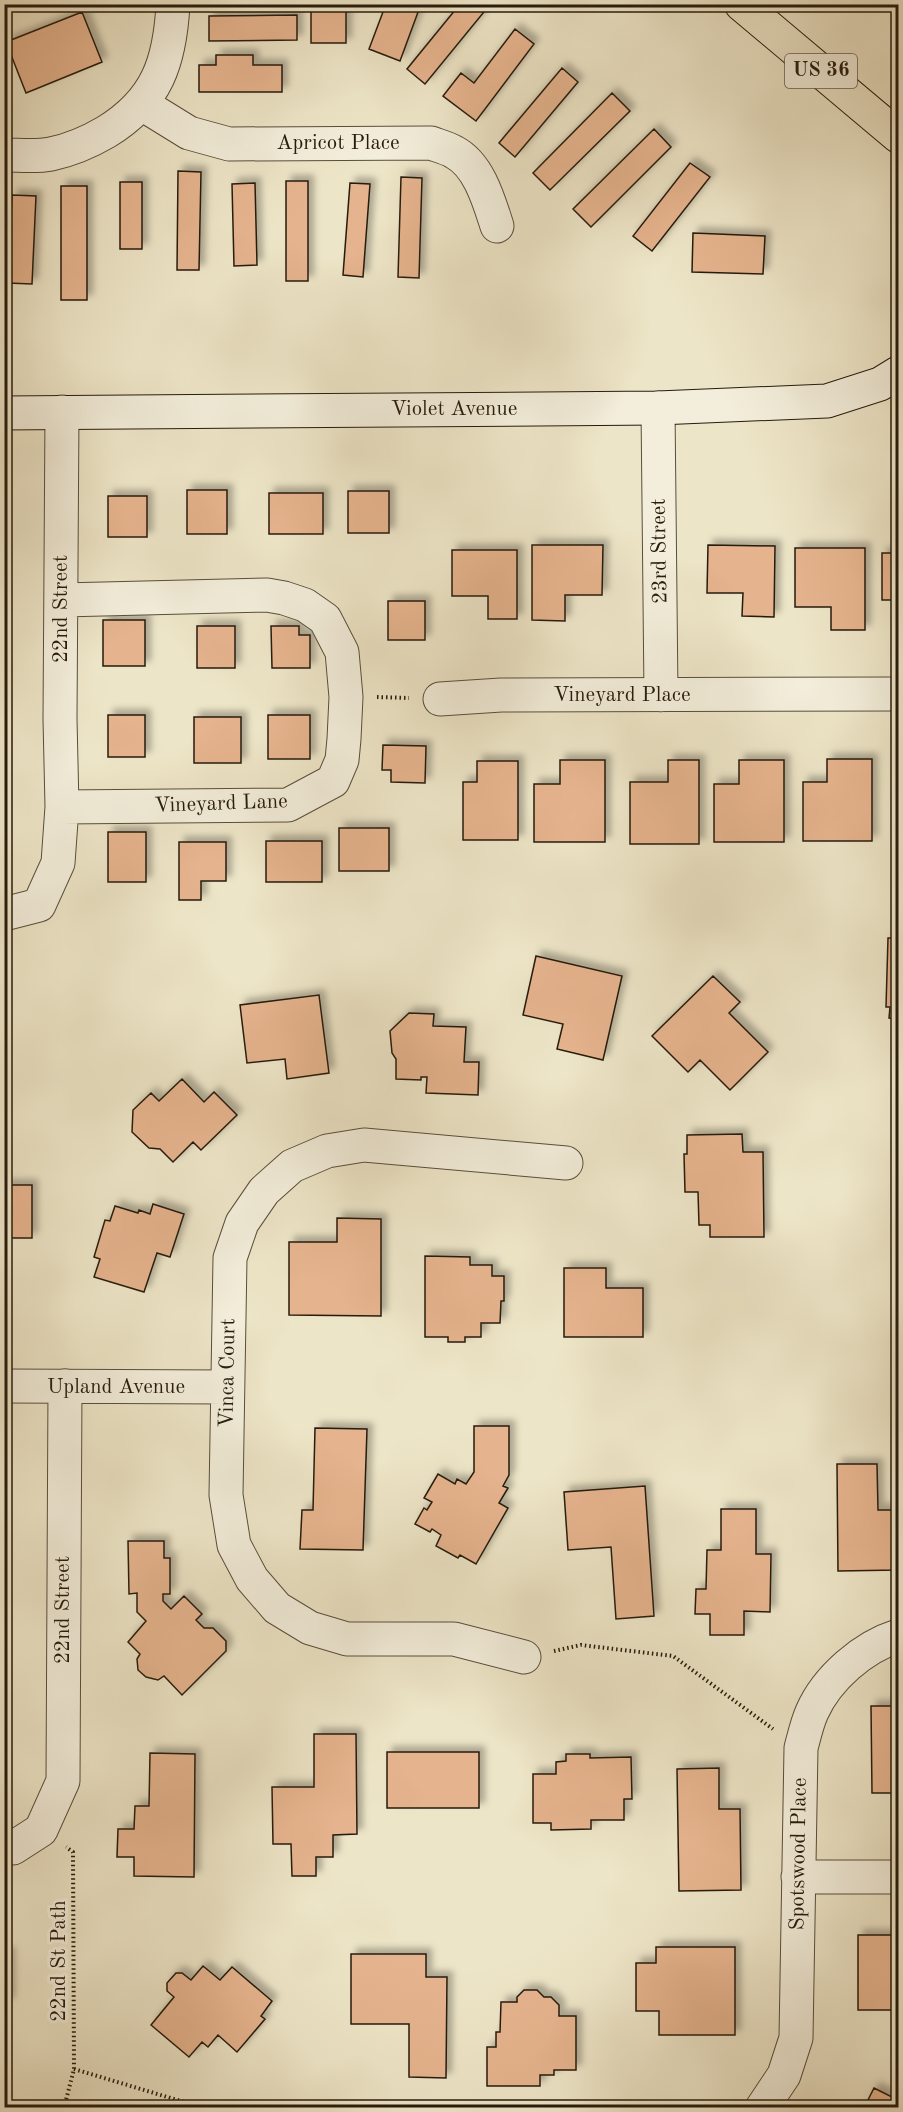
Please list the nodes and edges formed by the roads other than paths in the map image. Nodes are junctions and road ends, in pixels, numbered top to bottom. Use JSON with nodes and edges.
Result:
{"nodes":[{"id":1,"x":173,"y":4,"type":"edge"},
{"id":2,"x":741,"y":4,"type":"edge"},
{"id":3,"x":142,"y":104,"type":"junction"},
{"id":4,"x":898,"y":136,"type":"edge"},
{"id":5,"x":4,"y":155,"type":"edge"},
{"id":6,"x":497,"y":226,"type":"dead end"},
{"id":7,"x":898,"y":373,"type":"edge"},
{"id":8,"x":658,"y":408,"type":"junction"},
{"id":9,"x":62,"y":412,"type":"junction"},
{"id":10,"x":4,"y":413,"type":"edge"},
{"id":11,"x":62,"y":600,"type":"junction"},
{"id":12,"x":898,"y":694,"type":"edge"},
{"id":13,"x":661,"y":695,"type":"junction"},
{"id":14,"x":440,"y":699,"type":"road end"},
{"id":15,"x":62,"y":807,"type":"junction"},
{"id":16,"x":4,"y":914,"type":"edge"},
{"id":17,"x":566,"y":1163,"type":"dead end"},
{"id":18,"x":4,"y":1386,"type":"edge"},
{"id":19,"x":65,"y":1386,"type":"junction"},
{"id":20,"x":227,"y":1388,"type":"junction"},
{"id":21,"x":898,"y":1636,"type":"edge"},
{"id":22,"x":524,"y":1658,"type":"road end"},
{"id":23,"x":4,"y":1848,"type":"edge"},
{"id":24,"x":798,"y":1877,"type":"junction"},
{"id":25,"x":898,"y":1877,"type":"edge"},
{"id":26,"x":762,"y":2108,"type":"edge"}],
"edges":[{"from":1,"to":3,"type":"street"},
{"from":2,"to":4,"type":"highway","number":"US 36"},
{"from":3,"to":5,"type":"street"},
{"from":3,"to":6,"type":"street","name":"Apricot Place"},
{"from":7,"to":8,"type":"street","name":"Violet Avenue"},
{"from":8,"to":9,"type":"street","name":"Violet Avenue"},
{"from":8,"to":13,"type":"street","name":"23rd Street"},
{"from":9,"to":10,"type":"street","name":"Violet Avenue"},
{"from":9,"to":11,"type":"street","name":"22nd Street"},
{"from":11,"to":15,"type":"street","name":"22nd Street"},
{"from":11,"to":15,"type":"street","name":"Vineyard Lane"},
{"from":12,"to":13,"type":"street","name":"Vineyard Place"},
{"from":13,"to":14,"type":"street","name":"Vineyard Place"},
{"from":15,"to":16,"type":"street","name":"22nd Street"},
{"from":17,"to":20,"type":"street","name":"Vinca Court"},
{"from":18,"to":19,"type":"street","name":"Upland Avenue"},
{"from":19,"to":20,"type":"street","name":"Upland Avenue"},
{"from":19,"to":23,"type":"street","name":"22nd Street"},
{"from":20,"to":22,"type":"street","name":"Vinca Court"},
{"from":21,"to":24,"type":"street","name":"Spotswood Place"},
{"from":24,"to":25,"type":"street"},
{"from":24,"to":26,"type":"street","name":"Spotswood Place"}]}
